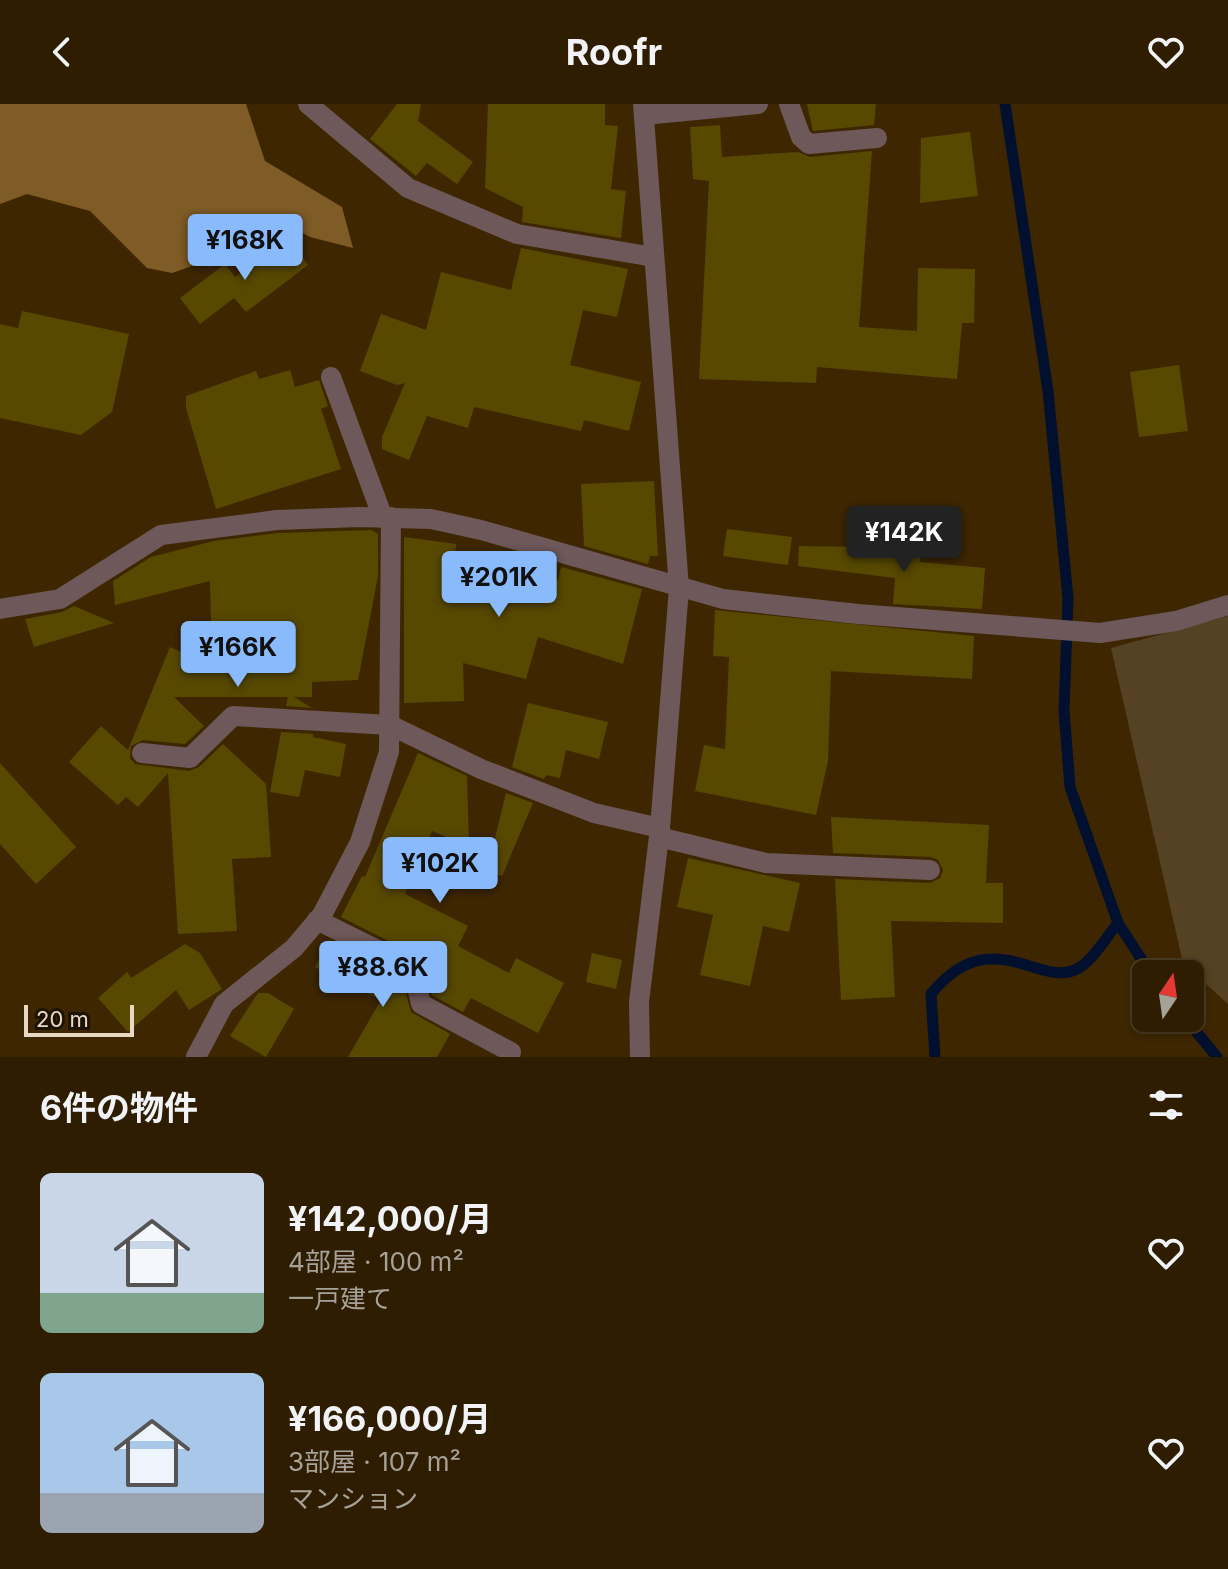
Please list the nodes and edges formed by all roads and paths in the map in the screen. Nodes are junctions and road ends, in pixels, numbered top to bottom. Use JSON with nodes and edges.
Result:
{"nodes":[{"id":1,"x":308,"y":104,"type":"edge"},
{"id":2,"x":758,"y":104,"type":"edge"},
{"id":3,"x":789,"y":104,"type":"edge"},
{"id":4,"x":643,"y":110,"type":"edge"},
{"id":5,"x":877,"y":138,"type":"dead end"},
{"id":6,"x":654,"y":257,"type":"junction"},
{"id":7,"x":331,"y":377,"type":"dead end"},
{"id":8,"x":387,"y":518,"type":"junction"},
{"id":9,"x":679,"y":588,"type":"junction"},
{"id":10,"x":1228,"y":605,"type":"edge"},
{"id":11,"x":0,"y":609,"type":"edge"},
{"id":12,"x":390,"y":725,"type":"junction"},
{"id":13,"x":142,"y":753,"type":"dead end"},
{"id":14,"x":660,"y":833,"type":"junction"},
{"id":15,"x":930,"y":870,"type":"dead end"},
{"id":16,"x":317,"y":920,"type":"junction"},
{"id":17,"x":511,"y":1052,"type":"dead end"},
{"id":18,"x":196,"y":1057,"type":"edge"},
{"id":19,"x":640,"y":1057,"type":"edge"}],
"edges":[{"from":1,"to":6,"type":"street"},
{"from":2,"to":4,"type":"street"},
{"from":3,"to":5,"type":"street"},
{"from":4,"to":6,"type":"street"},
{"from":6,"to":9,"type":"street"},
{"from":7,"to":8,"type":"street"},
{"from":8,"to":9,"type":"street"},
{"from":8,"to":11,"type":"street"},
{"from":8,"to":12,"type":"street"},
{"from":9,"to":10,"type":"street"},
{"from":9,"to":14,"type":"street"},
{"from":12,"to":13,"type":"street"},
{"from":12,"to":14,"type":"street"},
{"from":12,"to":16,"type":"street"},
{"from":14,"to":15,"type":"street"},
{"from":14,"to":19,"type":"street"},
{"from":16,"to":17,"type":"street"},
{"from":16,"to":18,"type":"street"}]}
